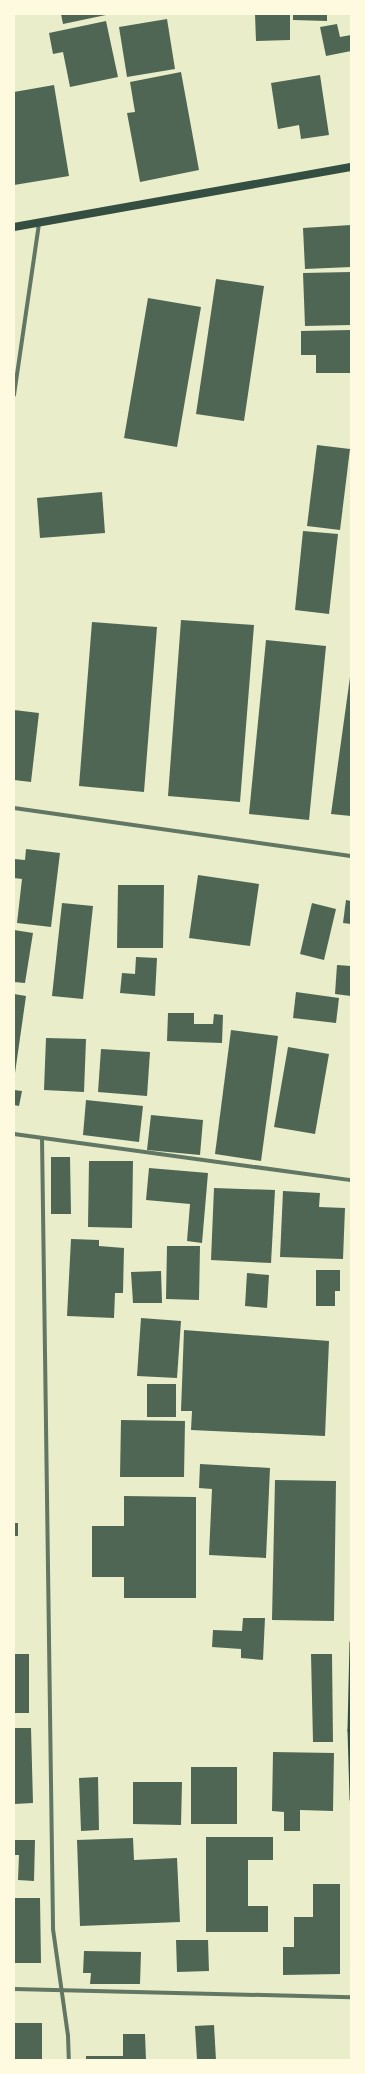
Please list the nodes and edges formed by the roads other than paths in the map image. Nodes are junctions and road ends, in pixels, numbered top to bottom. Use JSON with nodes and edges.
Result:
{"nodes":[{"id":1,"x":351,"y":167,"type":"edge"},
{"id":2,"x":39,"y":222,"type":"junction"},
{"id":3,"x":14,"y":227,"type":"edge"},
{"id":4,"x":14,"y":395,"type":"edge"},
{"id":5,"x":14,"y":808,"type":"edge"},
{"id":6,"x":351,"y":856,"type":"edge"},
{"id":7,"x":14,"y":1134,"type":"edge"},
{"id":8,"x":42,"y":1138,"type":"junction"},
{"id":9,"x":351,"y":1180,"type":"edge"},
{"id":10,"x":14,"y":1989,"type":"edge"},
{"id":11,"x":62,"y":1989,"type":"junction"},
{"id":12,"x":351,"y":1997,"type":"edge"},
{"id":13,"x":69,"y":2060,"type":"edge"}],
"edges":[{"from":1,"to":2,"type":"main road"},
{"from":2,"to":3,"type":"main road"},
{"from":2,"to":4,"type":"street"},
{"from":5,"to":6,"type":"street"},
{"from":7,"to":8,"type":"street"},
{"from":8,"to":9,"type":"street"},
{"from":8,"to":11,"type":"street"},
{"from":10,"to":11,"type":"street"},
{"from":11,"to":12,"type":"street"},
{"from":11,"to":13,"type":"street"}]}
